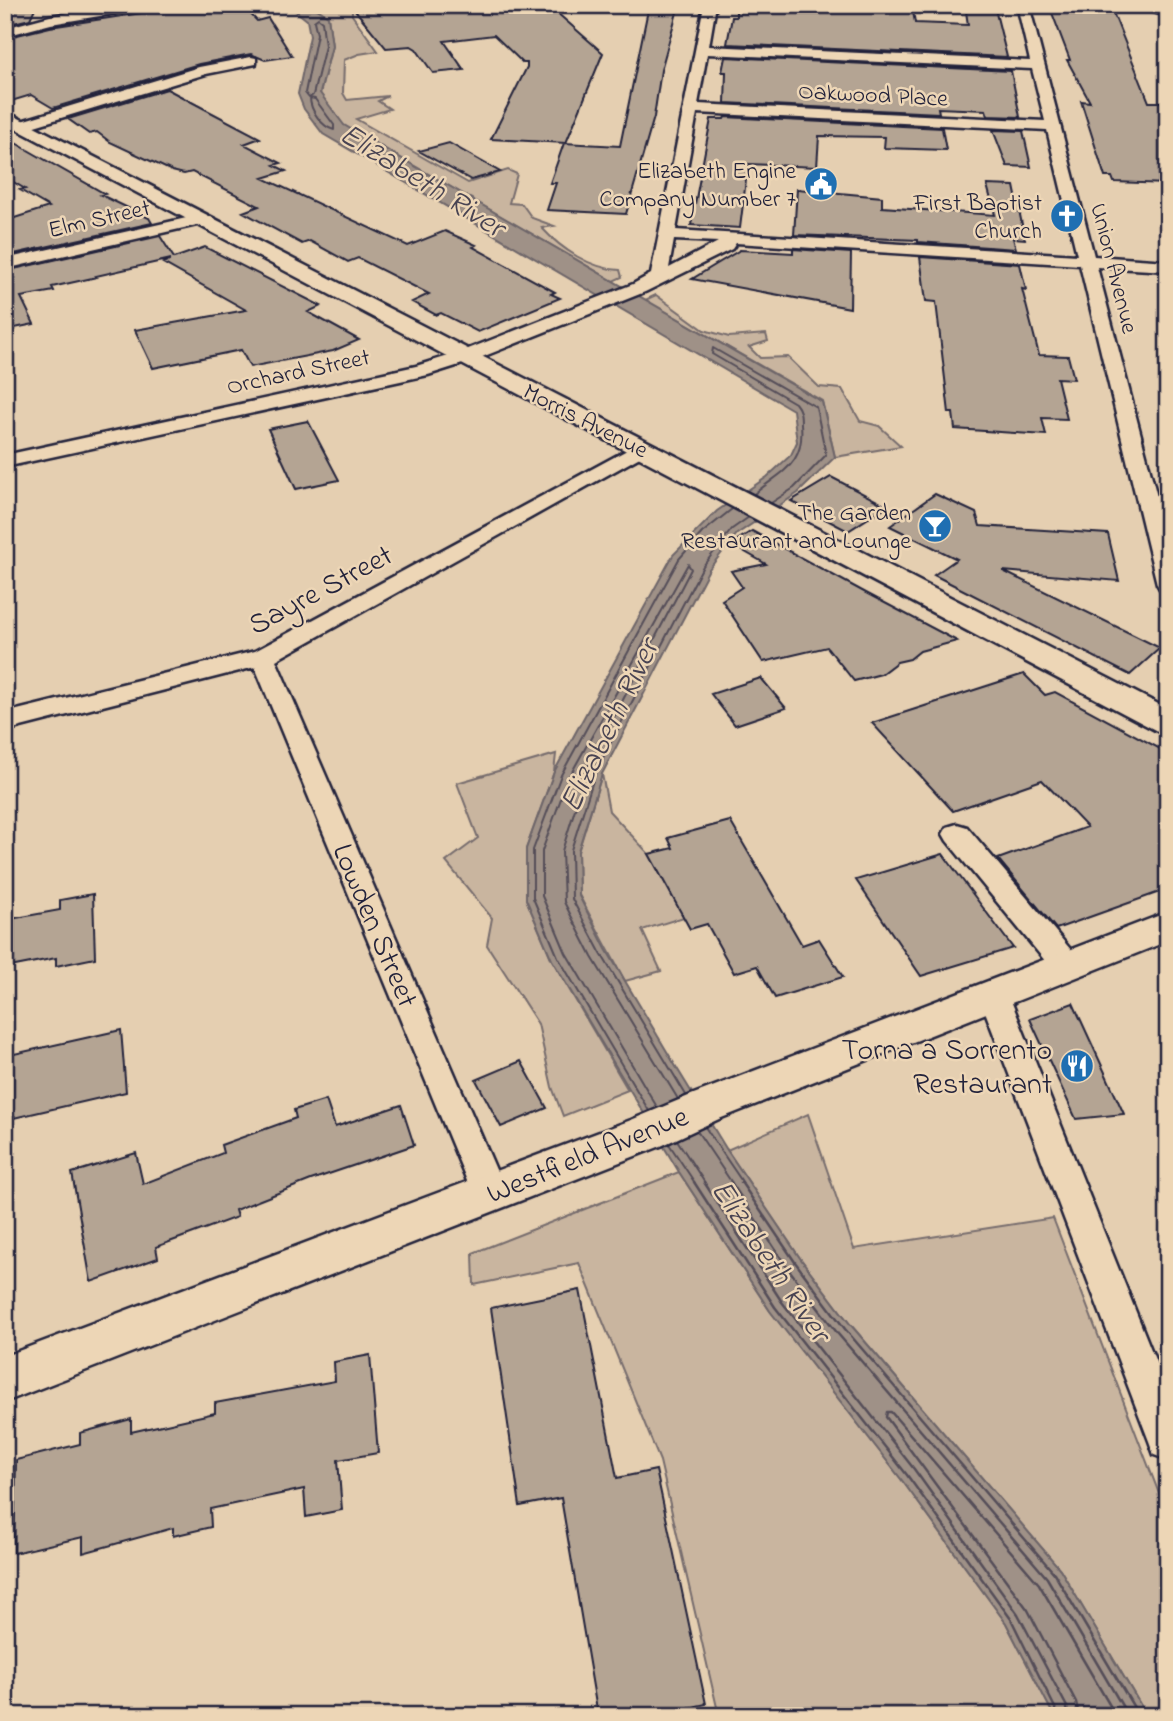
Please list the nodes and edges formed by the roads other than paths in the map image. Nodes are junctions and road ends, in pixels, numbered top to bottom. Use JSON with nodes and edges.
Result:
{"nodes":[{"id":1,"x":142,"y":5,"type":"edge"},
{"id":2,"x":710,"y":5,"type":"edge"},
{"id":3,"x":1023,"y":5,"type":"edge"},
{"id":4,"x":1142,"y":5,"type":"edge"},
{"id":5,"x":71,"y":11,"type":"edge"},
{"id":6,"x":1168,"y":12,"type":"edge"},
{"id":7,"x":5,"y":32,"type":"edge"},
{"id":8,"x":701,"y":50,"type":"junction"},
{"id":9,"x":251,"y":61,"type":"dead end"},
{"id":10,"x":1038,"y":65,"type":"junction"},
{"id":11,"x":690,"y":108,"type":"junction"},
{"id":12,"x":5,"y":116,"type":"edge"},
{"id":13,"x":1054,"y":126,"type":"junction"},
{"id":14,"x":25,"y":133,"type":"junction"},
{"id":15,"x":204,"y":219,"type":"junction"},
{"id":16,"x":666,"y":234,"type":"junction"},
{"id":17,"x":729,"y":242,"type":"junction"},
{"id":18,"x":1089,"y":261,"type":"junction"},
{"id":19,"x":5,"y":264,"type":"edge"},
{"id":20,"x":1168,"y":266,"type":"edge"},
{"id":21,"x":659,"y":276,"type":"junction"},
{"id":22,"x":465,"y":358,"type":"junction"},
{"id":23,"x":640,"y":449,"type":"junction"},
{"id":24,"x":5,"y":461,"type":"edge"},
{"id":25,"x":1168,"y":584,"type":"edge"},
{"id":26,"x":263,"y":657,"type":"junction"},
{"id":27,"x":5,"y":722,"type":"edge"},
{"id":28,"x":1168,"y":723,"type":"edge"},
{"id":29,"x":957,"y":834,"type":"dead end"},
{"id":30,"x":1168,"y":926,"type":"edge"},
{"id":31,"x":1066,"y":965,"type":"junction"},
{"id":32,"x":993,"y":993,"type":"junction"},
{"id":33,"x":489,"y":1193,"type":"junction"},
{"id":34,"x":5,"y":1379,"type":"edge"},
{"id":35,"x":1168,"y":1441,"type":"edge"}],
"edges":[{"from":1,"to":5,"type":"street"},
{"from":2,"to":8,"type":"street"},
{"from":3,"to":10,"type":"street","name":"Union Avenue"},
{"from":4,"to":6,"type":"street"},
{"from":5,"to":7,"type":"street"},
{"from":8,"to":10,"type":"street"},
{"from":8,"to":11,"type":"street"},
{"from":9,"to":14,"type":"street"},
{"from":10,"to":13,"type":"street","name":"Union Avenue"},
{"from":11,"to":13,"type":"street","name":"Oakwood Place"},
{"from":11,"to":16,"type":"street"},
{"from":12,"to":14,"type":"main road","name":"Morris Avenue"},
{"from":13,"to":18,"type":"street","name":"Union Avenue"},
{"from":14,"to":15,"type":"main road","name":"Morris Avenue"},
{"from":15,"to":19,"type":"street","name":"Elm Street"},
{"from":15,"to":22,"type":"main road","name":"Morris Avenue"},
{"from":16,"to":17,"type":"street"},
{"from":16,"to":21,"type":"street"},
{"from":17,"to":18,"type":"street"},
{"from":17,"to":21,"type":"street","name":"Orchard Street"},
{"from":18,"to":20,"type":"street"},
{"from":18,"to":25,"type":"street","name":"Union Avenue"},
{"from":21,"to":22,"type":"street","name":"Orchard Street"},
{"from":22,"to":23,"type":"main road","name":"Morris Avenue"},
{"from":22,"to":24,"type":"street","name":"Orchard Street"},
{"from":23,"to":26,"type":"street","name":"Sayre Street"},
{"from":23,"to":28,"type":"main road","name":"Morris Avenue"},
{"from":26,"to":27,"type":"street","name":"Sayre Street"},
{"from":26,"to":33,"type":"street","name":"Lowden Street"},
{"from":29,"to":31,"type":"street"},
{"from":30,"to":31,"type":"main road","name":"Westfield Avenue"},
{"from":31,"to":32,"type":"main road","name":"Westfield Avenue"},
{"from":32,"to":33,"type":"main road","name":"Westfield Avenue"},
{"from":32,"to":35,"type":"street"},
{"from":33,"to":34,"type":"main road","name":"Westfield Avenue"}]}
